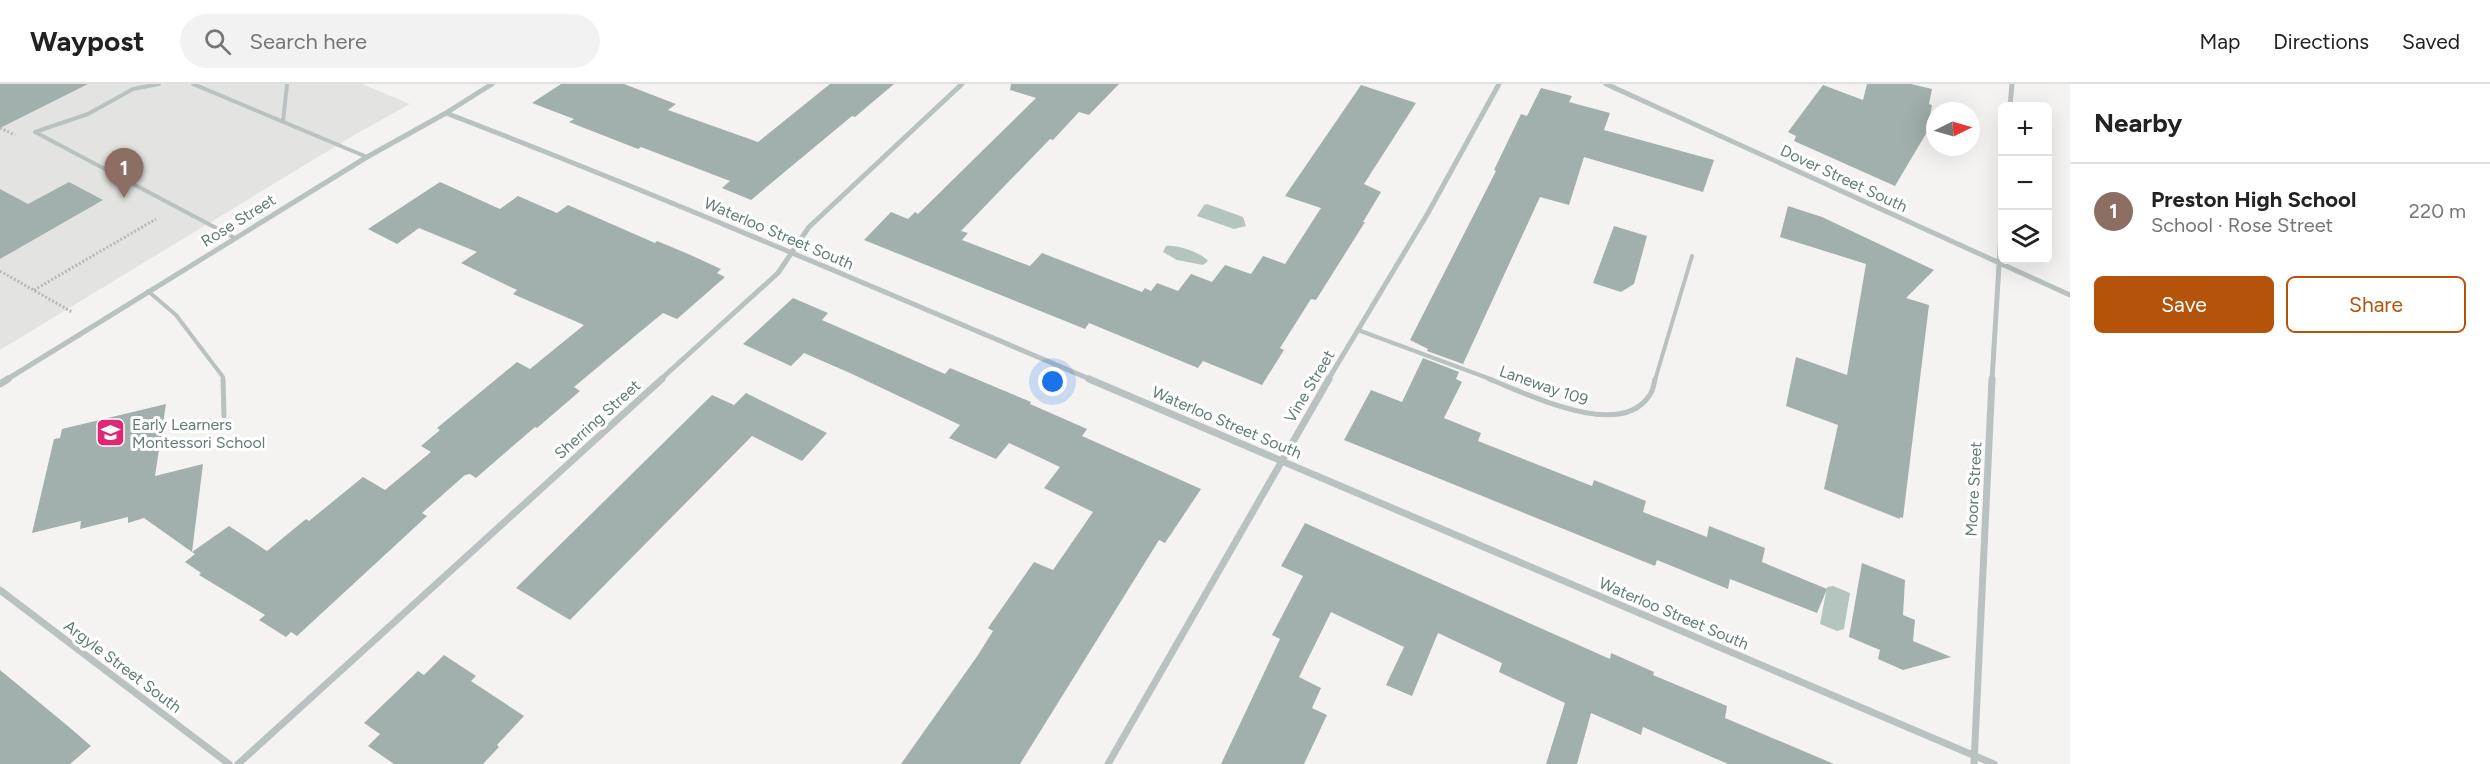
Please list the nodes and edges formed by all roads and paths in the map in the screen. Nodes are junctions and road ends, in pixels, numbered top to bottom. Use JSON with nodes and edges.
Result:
{"nodes":[{"id":1,"x":159,"y":84,"type":"edge"},
{"id":2,"x":193,"y":84,"type":"edge"},
{"id":3,"x":287,"y":84,"type":"edge"},
{"id":4,"x":492,"y":84,"type":"edge"},
{"id":5,"x":962,"y":84,"type":"edge"},
{"id":6,"x":1499,"y":84,"type":"edge"},
{"id":7,"x":1606,"y":84,"type":"edge"},
{"id":8,"x":2012,"y":84,"type":"edge"},
{"id":9,"x":2010,"y":102,"type":"edge"},
{"id":10,"x":446,"y":113,"type":"junction"},
{"id":11,"x":283,"y":122,"type":"junction"},
{"id":12,"x":367,"y":157,"type":"junction"},
{"id":13,"x":177,"y":207,"type":"junction"},
{"id":14,"x":235,"y":238,"type":"junction"},
{"id":15,"x":791,"y":252,"type":"junction"},
{"id":16,"x":1692,"y":256,"type":"dead end"},
{"id":17,"x":1998,"y":262,"type":"joint"},
{"id":18,"x":2002,"y":264,"type":"edge"},
{"id":19,"x":0,"y":271,"type":"edge"},
{"id":20,"x":34,"y":290,"type":"junction"},
{"id":21,"x":148,"y":291,"type":"junction"},
{"id":22,"x":2070,"y":295,"type":"edge"},
{"id":23,"x":72,"y":312,"type":"dead end"},
{"id":24,"x":1358,"y":330,"type":"junction"},
{"id":25,"x":0,"y":384,"type":"edge"},
{"id":26,"x":224,"y":416,"type":"dead end"},
{"id":27,"x":1282,"y":460,"type":"junction"},
{"id":28,"x":0,"y":590,"type":"edge"},
{"id":29,"x":1974,"y":756,"type":"junction"},
{"id":30,"x":229,"y":764,"type":"edge"},
{"id":31,"x":238,"y":764,"type":"edge"},
{"id":32,"x":1108,"y":764,"type":"edge"},
{"id":33,"x":1974,"y":764,"type":"edge"},
{"id":34,"x":1994,"y":764,"type":"edge"}],
"edges":[{"from":1,"to":13,"type":"lane"},
{"from":2,"to":11,"type":"lane"},
{"from":3,"to":11,"type":"lane"},
{"from":4,"to":10,"type":"street","name":"Rose Street"},
{"from":5,"to":15,"type":"street","name":"Sherring Street"},
{"from":6,"to":24,"type":"street","name":"Vine Street"},
{"from":7,"to":17,"type":"street","name":"Dover Street South"},
{"from":8,"to":9,"type":"street"},
{"from":10,"to":12,"type":"street","name":"Rose Street"},
{"from":10,"to":15,"type":"street","name":"Waterloo Street South"},
{"from":11,"to":12,"type":"lane"},
{"from":12,"to":14,"type":"street","name":"Rose Street"},
{"from":13,"to":14,"type":"lane"},
{"from":13,"to":20,"type":"path"},
{"from":14,"to":21,"type":"street","name":"Rose Street"},
{"from":15,"to":27,"type":"street","name":"Waterloo Street South"},
{"from":15,"to":31,"type":"street","name":"Sherring Street"},
{"from":16,"to":24,"type":"lane","name":"Laneway 109"},
{"from":17,"to":29,"type":"street","name":"Moore Street"},
{"from":18,"to":22,"type":"street","name":"Dover Street South"},
{"from":19,"to":20,"type":"path"},
{"from":20,"to":23,"type":"path"},
{"from":21,"to":25,"type":"street","name":"Rose Street"},
{"from":21,"to":26,"type":"lane"},
{"from":24,"to":27,"type":"street","name":"Vine Street"},
{"from":27,"to":29,"type":"street","name":"Waterloo Street South"},
{"from":27,"to":32,"type":"street","name":"Vine Street"},
{"from":28,"to":30,"type":"street","name":"Argyle Street South"},
{"from":29,"to":33,"type":"street","name":"Moore Street"},
{"from":29,"to":34,"type":"street","name":"Waterloo Street South"}]}
